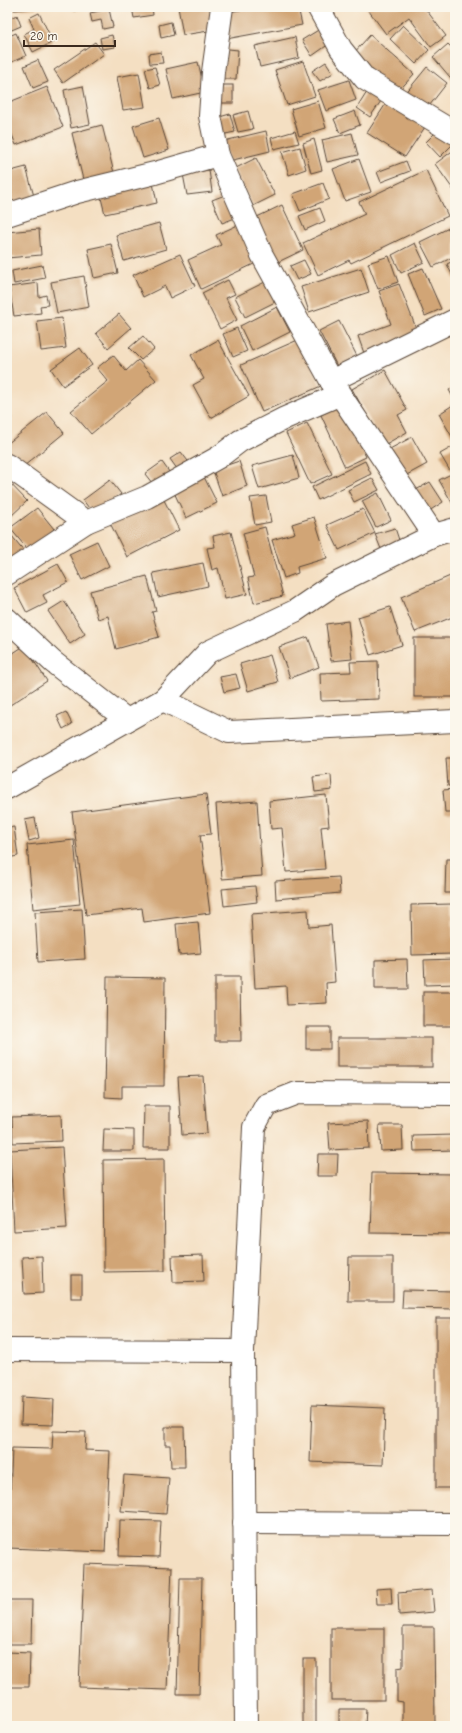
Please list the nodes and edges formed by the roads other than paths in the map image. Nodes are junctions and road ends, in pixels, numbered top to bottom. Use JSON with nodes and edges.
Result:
{"nodes":[{"id":1,"x":225,"y":7,"type":"edge"},
{"id":2,"x":318,"y":7,"type":"edge"},
{"id":3,"x":455,"y":133,"type":"edge"},
{"id":4,"x":218,"y":155,"type":"junction"},
{"id":5,"x":7,"y":215,"type":"edge"},
{"id":6,"x":455,"y":320,"type":"edge"},
{"id":7,"x":336,"y":388,"type":"junction"},
{"id":8,"x":7,"y":466,"type":"edge"},
{"id":9,"x":86,"y":522,"type":"junction"},
{"id":10,"x":455,"y":529,"type":"edge"},
{"id":11,"x":434,"y":535,"type":"junction"},
{"id":12,"x":7,"y":574,"type":"edge"},
{"id":13,"x":7,"y":619,"type":"edge"},
{"id":14,"x":163,"y":700,"type":"junction"},
{"id":15,"x":127,"y":720,"type":"junction"},
{"id":16,"x":455,"y":722,"type":"edge"},
{"id":17,"x":7,"y":788,"type":"edge"},
{"id":18,"x":455,"y":1094,"type":"edge"},
{"id":19,"x":7,"y":1350,"type":"edge"},
{"id":20,"x":243,"y":1352,"type":"junction"},
{"id":21,"x":244,"y":1523,"type":"junction"},
{"id":22,"x":455,"y":1524,"type":"edge"},
{"id":23,"x":246,"y":1726,"type":"edge"}],
"edges":[{"from":1,"to":4,"type":"street"},
{"from":2,"to":3,"type":"street"},
{"from":4,"to":5,"type":"street"},
{"from":4,"to":7,"type":"street"},
{"from":6,"to":7,"type":"street"},
{"from":7,"to":9,"type":"street"},
{"from":7,"to":11,"type":"street"},
{"from":8,"to":9,"type":"street"},
{"from":9,"to":12,"type":"street"},
{"from":10,"to":11,"type":"street"},
{"from":11,"to":14,"type":"street"},
{"from":13,"to":15,"type":"street"},
{"from":14,"to":15,"type":"street"},
{"from":14,"to":16,"type":"street"},
{"from":15,"to":17,"type":"street"},
{"from":18,"to":20,"type":"street"},
{"from":19,"to":20,"type":"street"},
{"from":20,"to":21,"type":"street"},
{"from":21,"to":22,"type":"street"},
{"from":21,"to":23,"type":"street"}]}
